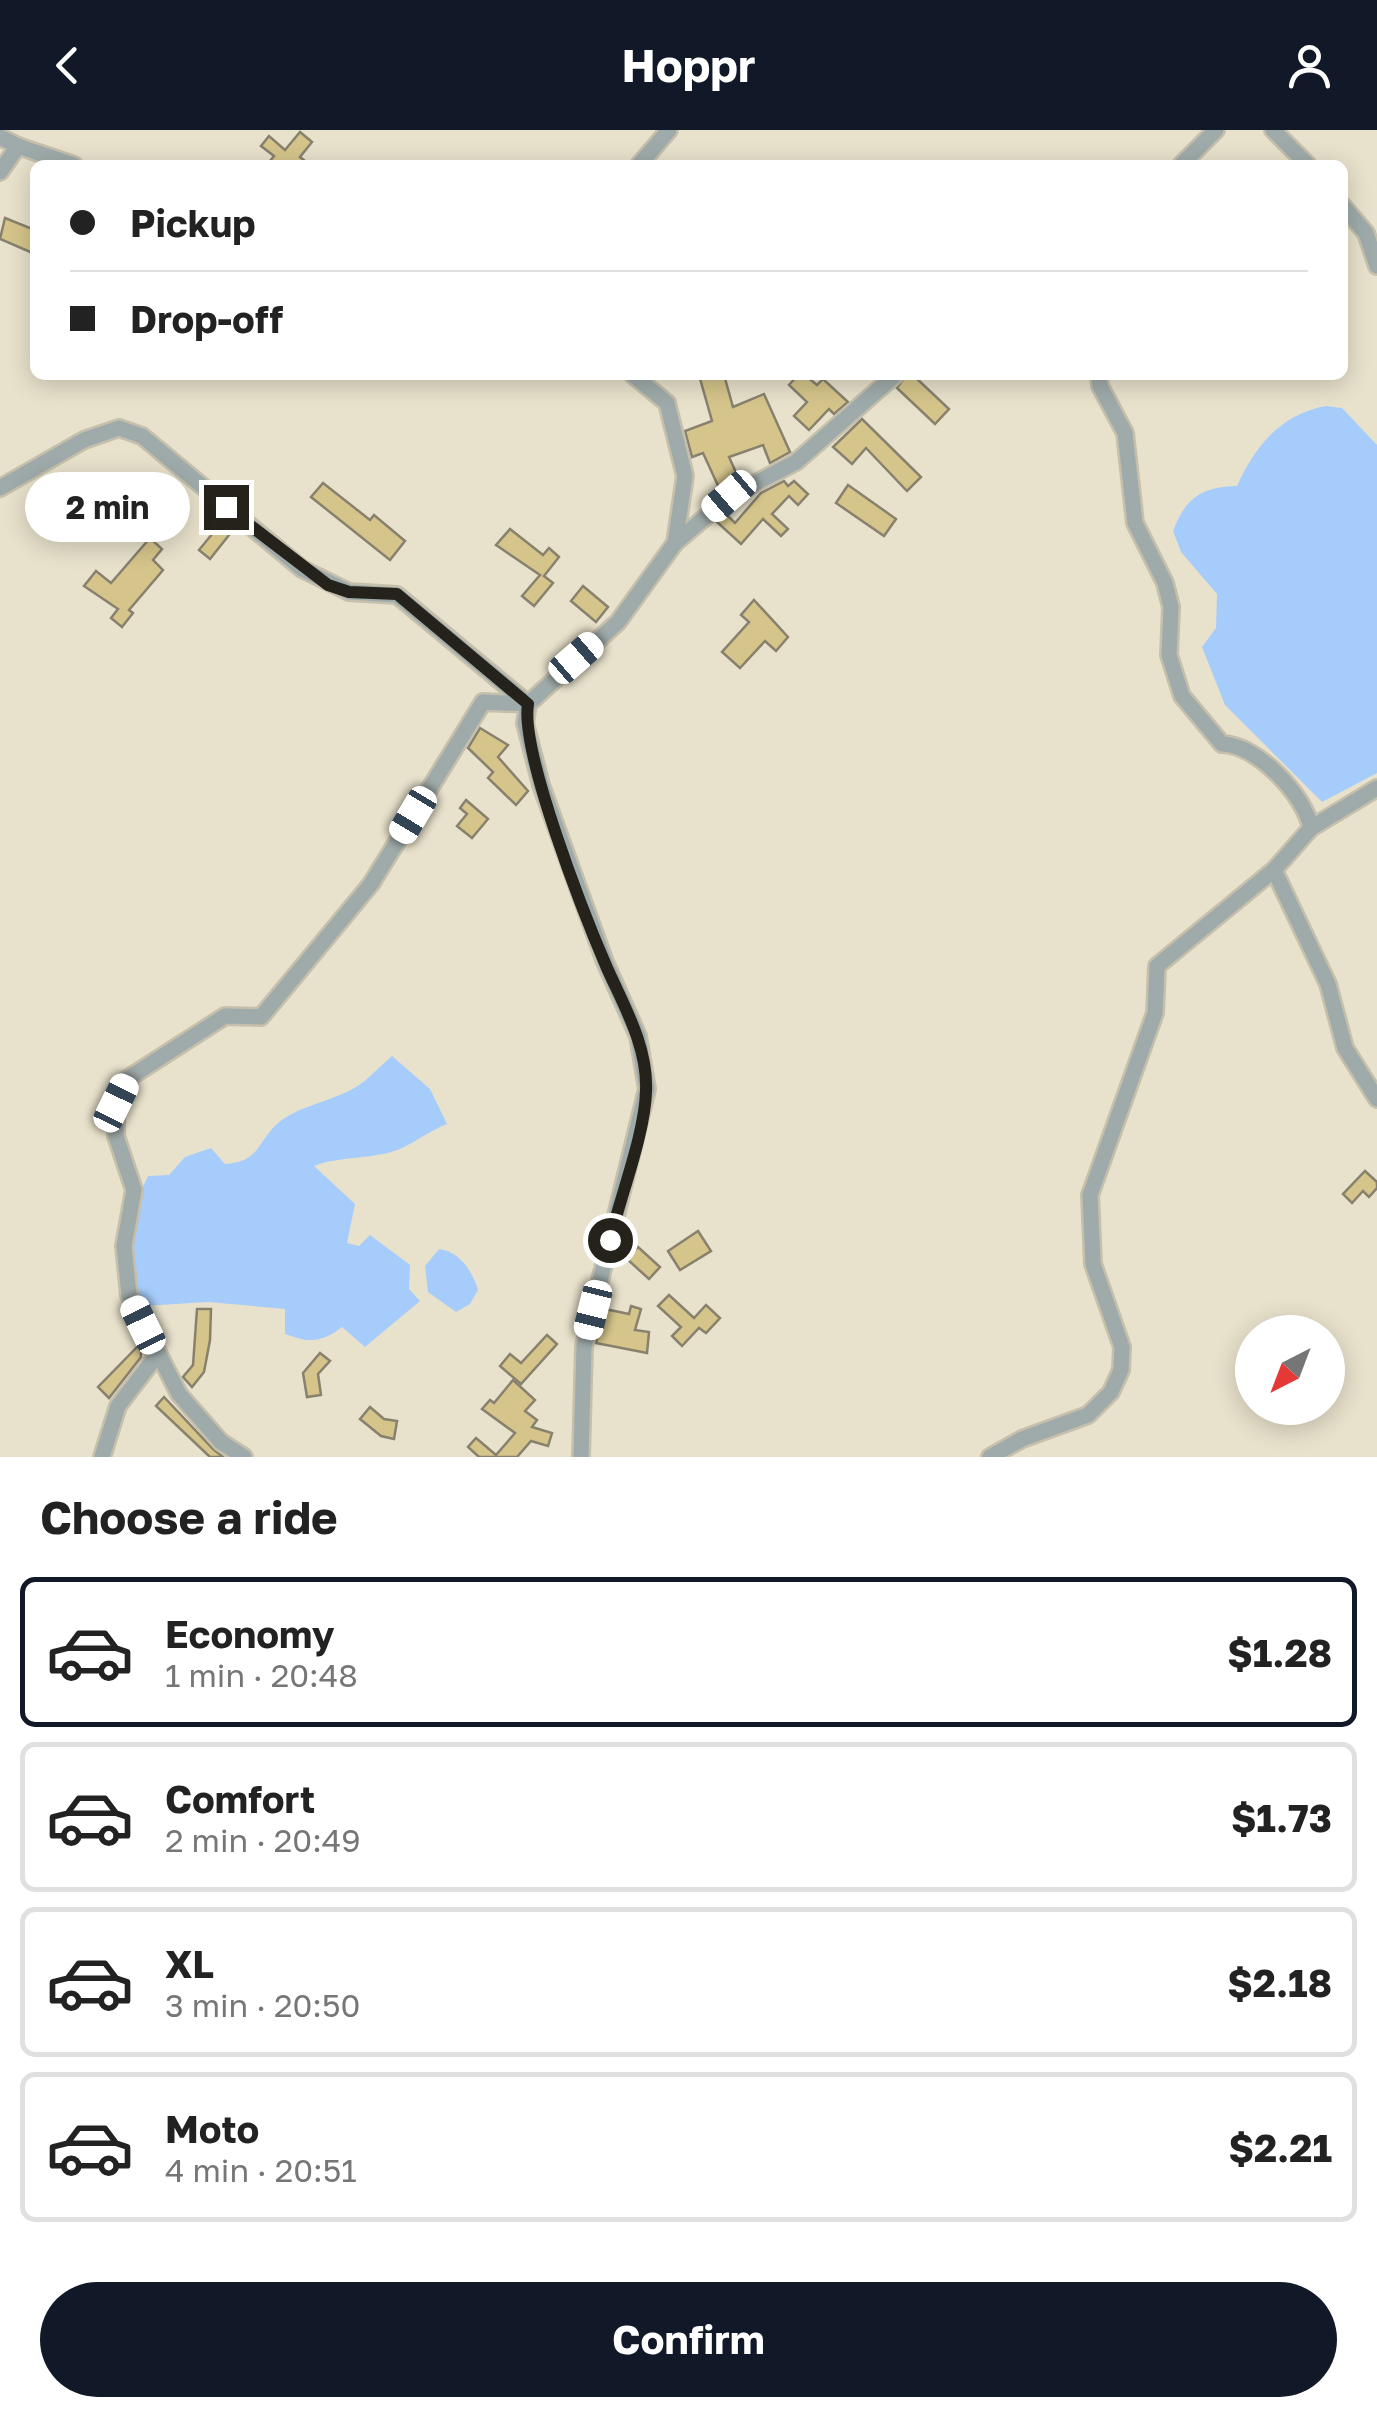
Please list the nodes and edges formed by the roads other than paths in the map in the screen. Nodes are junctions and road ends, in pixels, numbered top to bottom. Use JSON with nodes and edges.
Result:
{"nodes":[{"id":1,"x":669,"y":130,"type":"edge"},
{"id":2,"x":1216,"y":130,"type":"edge"},
{"id":3,"x":1274,"y":130,"type":"edge"},
{"id":4,"x":0,"y":137,"type":"edge"},
{"id":5,"x":18,"y":146,"type":"junction"},
{"id":6,"x":59,"y":160,"type":"edge"},
{"id":7,"x":643,"y":160,"type":"edge"},
{"id":8,"x":1186,"y":160,"type":"edge"},
{"id":9,"x":1303,"y":160,"type":"edge"},
{"id":10,"x":0,"y":172,"type":"edge"},
{"id":11,"x":1348,"y":212,"type":"edge"},
{"id":12,"x":1377,"y":266,"type":"edge"},
{"id":13,"x":638,"y":380,"type":"edge"},
{"id":14,"x":888,"y":380,"type":"edge"},
{"id":15,"x":1099,"y":380,"type":"edge"},
{"id":16,"x":0,"y":488,"type":"edge"},
{"id":17,"x":676,"y":544,"type":"junction"},
{"id":18,"x":528,"y":704,"type":"junction"},
{"id":19,"x":1377,"y":788,"type":"edge"},
{"id":20,"x":1311,"y":828,"type":"junction"},
{"id":21,"x":1274,"y":870,"type":"junction"},
{"id":22,"x":1377,"y":1099,"type":"edge"},
{"id":23,"x":157,"y":1356,"type":"junction"},
{"id":24,"x":102,"y":1457,"type":"edge"},
{"id":25,"x":244,"y":1457,"type":"edge"},
{"id":26,"x":581,"y":1457,"type":"edge"},
{"id":27,"x":990,"y":1457,"type":"edge"}],
"edges":[{"from":1,"to":7,"type":"street"},
{"from":2,"to":8,"type":"street"},
{"from":3,"to":9,"type":"street"},
{"from":4,"to":5,"type":"street"},
{"from":5,"to":6,"type":"street"},
{"from":5,"to":10,"type":"street"},
{"from":11,"to":12,"type":"street"},
{"from":13,"to":17,"type":"street"},
{"from":14,"to":17,"type":"street"},
{"from":15,"to":20,"type":"street"},
{"from":16,"to":18,"type":"street"},
{"from":17,"to":18,"type":"street"},
{"from":18,"to":23,"type":"street"},
{"from":18,"to":26,"type":"street"},
{"from":19,"to":20,"type":"street"},
{"from":20,"to":21,"type":"street"},
{"from":21,"to":22,"type":"street"},
{"from":21,"to":27,"type":"street"},
{"from":23,"to":24,"type":"street"},
{"from":23,"to":25,"type":"street"}]}
